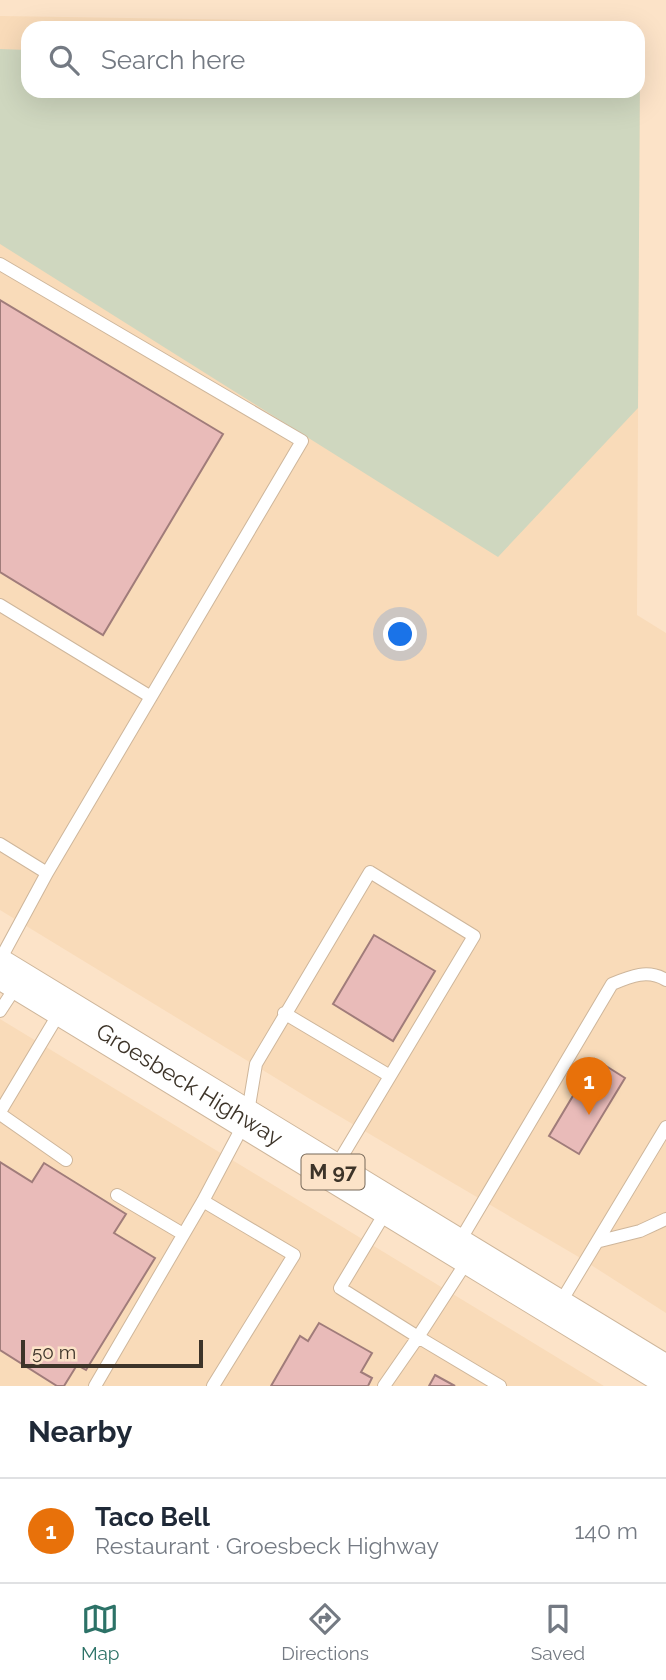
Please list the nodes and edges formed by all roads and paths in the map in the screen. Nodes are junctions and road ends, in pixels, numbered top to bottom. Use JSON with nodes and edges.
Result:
{"nodes":[{"id":1,"x":0,"y":264,"type":"edge"},
{"id":2,"x":0,"y":605,"type":"edge"},
{"id":3,"x":151,"y":697,"type":"junction"},
{"id":4,"x":0,"y":844,"type":"edge"},
{"id":5,"x":47,"y":873,"type":"junction"},
{"id":6,"x":5,"y":980,"type":"edge"},
{"id":7,"x":666,"y":980,"type":"edge"},
{"id":8,"x":63,"y":1008,"type":"junction"},
{"id":9,"x":284,"y":1013,"type":"junction"},
{"id":10,"x":390,"y":1076,"type":"junction"},
{"id":11,"x":0,"y":1113,"type":"edge"},
{"id":12,"x":247,"y":1118,"type":"junction"},
{"id":13,"x":666,"y":1127,"type":"edge"},
{"id":14,"x":66,"y":1160,"type":"dead end"},
{"id":15,"x":332,"y":1172,"type":"junction"},
{"id":16,"x":117,"y":1195,"type":"dead end"},
{"id":17,"x":203,"y":1201,"type":"junction"},
{"id":18,"x":389,"y":1206,"type":"junction"},
{"id":19,"x":666,"y":1219,"type":"edge"},
{"id":20,"x":183,"y":1234,"type":"junction"},
{"id":21,"x":600,"y":1241,"type":"junction"},
{"id":22,"x":463,"y":1251,"type":"junction"},
{"id":23,"x":557,"y":1309,"type":"junction"},
{"id":24,"x":418,"y":1336,"type":"junction"},
{"id":25,"x":666,"y":1375,"type":"edge"},
{"id":26,"x":95,"y":1386,"type":"edge"},
{"id":27,"x":213,"y":1386,"type":"edge"},
{"id":28,"x":384,"y":1386,"type":"edge"},
{"id":29,"x":500,"y":1386,"type":"edge"}],
"edges":[{"from":1,"to":3,"type":"lane"},
{"from":2,"to":3,"type":"lane"},
{"from":3,"to":5,"type":"lane"},
{"from":4,"to":5,"type":"lane"},
{"from":5,"to":6,"type":"lane"},
{"from":6,"to":8,"type":"main road","name":"Groesbeck Highway","number":"M 97"},
{"from":7,"to":22,"type":"lane"},
{"from":8,"to":11,"type":"lane"},
{"from":8,"to":12,"type":"main road","name":"Groesbeck Highway","number":"M 97"},
{"from":9,"to":10,"type":"lane"},
{"from":9,"to":10,"type":"lane"},
{"from":9,"to":12,"type":"lane"},
{"from":10,"to":15,"type":"lane"},
{"from":11,"to":14,"type":"lane"},
{"from":12,"to":15,"type":"main road","name":"Groesbeck Highway","number":"M 97"},
{"from":12,"to":17,"type":"lane"},
{"from":13,"to":21,"type":"lane"},
{"from":15,"to":18,"type":"main road","name":"Groesbeck Highway","number":"M 97"},
{"from":16,"to":20,"type":"lane"},
{"from":17,"to":20,"type":"lane"},
{"from":17,"to":27,"type":"lane"},
{"from":18,"to":22,"type":"main road","name":"Groesbeck Highway","number":"M 97"},
{"from":18,"to":24,"type":"lane"},
{"from":19,"to":21,"type":"lane"},
{"from":20,"to":26,"type":"lane"},
{"from":21,"to":23,"type":"lane"},
{"from":22,"to":23,"type":"main road","name":"Groesbeck Highway","number":"M 97"},
{"from":22,"to":24,"type":"lane"},
{"from":23,"to":25,"type":"main road","name":"Groesbeck Highway","number":"M 97"},
{"from":24,"to":28,"type":"lane"},
{"from":24,"to":29,"type":"lane"}]}
